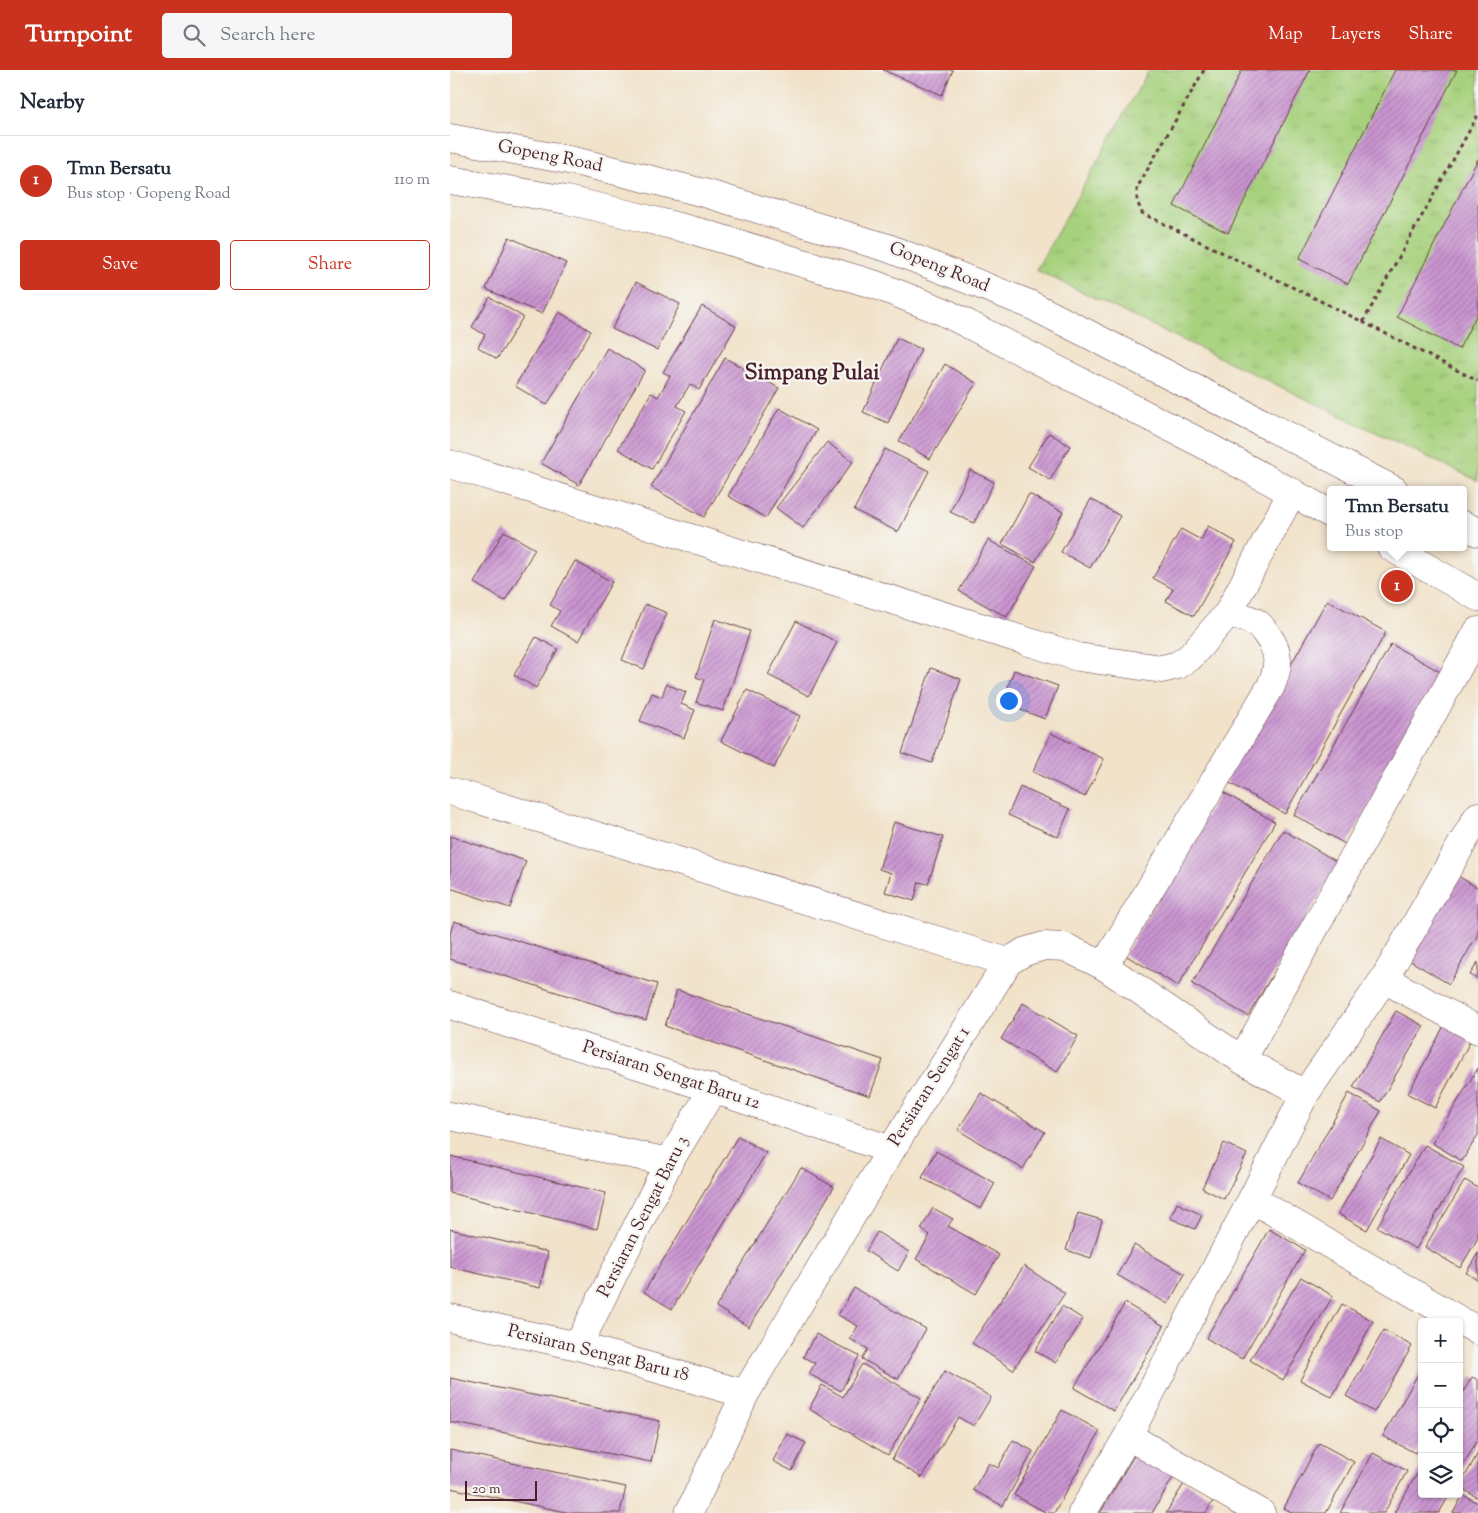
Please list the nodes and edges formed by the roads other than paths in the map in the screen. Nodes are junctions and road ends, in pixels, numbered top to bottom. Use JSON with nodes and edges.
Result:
{"nodes":[{"id":1,"x":450,"y":122,"type":"edge"},
{"id":2,"x":461,"y":140,"type":"edge"},
{"id":3,"x":450,"y":180,"type":"edge"},
{"id":4,"x":450,"y":464,"type":"edge"},
{"id":5,"x":1386,"y":486,"type":"edge"},
{"id":6,"x":1292,"y":492,"type":"junction"},
{"id":7,"x":1327,"y":512,"type":"edge"},
{"id":8,"x":1398,"y":551,"type":"edge"},
{"id":9,"x":1434,"y":572,"type":"junction"},
{"id":10,"x":1478,"y":580,"type":"edge"},
{"id":11,"x":1478,"y":597,"type":"edge"},
{"id":12,"x":1228,"y":613,"type":"junction"},
{"id":13,"x":1478,"y":631,"type":"edge"},
{"id":14,"x":450,"y":791,"type":"edge"},
{"id":15,"x":1478,"y":816,"type":"edge"},
{"id":16,"x":1008,"y":962,"type":"junction"},
{"id":17,"x":1104,"y":966,"type":"junction"},
{"id":18,"x":1384,"y":978,"type":"junction"},
{"id":19,"x":450,"y":1005,"type":"edge"},
{"id":20,"x":1478,"y":1030,"type":"edge"},
{"id":21,"x":1242,"y":1060,"type":"junction"},
{"id":22,"x":713,"y":1089,"type":"junction"},
{"id":23,"x":1305,"y":1094,"type":"junction"},
{"id":24,"x":450,"y":1116,"type":"edge"},
{"id":25,"x":890,"y":1150,"type":"junction"},
{"id":26,"x":670,"y":1162,"type":"junction"},
{"id":27,"x":1252,"y":1199,"type":"junction"},
{"id":28,"x":450,"y":1318,"type":"edge"},
{"id":29,"x":1478,"y":1331,"type":"edge"},
{"id":30,"x":578,"y":1346,"type":"junction"},
{"id":31,"x":744,"y":1394,"type":"junction"},
{"id":32,"x":1128,"y":1436,"type":"junction"},
{"id":33,"x":689,"y":1513,"type":"edge"},
{"id":34,"x":1082,"y":1513,"type":"edge"},
{"id":35,"x":1262,"y":1513,"type":"edge"}],
"edges":[{"from":1,"to":2,"type":"main road"},
{"from":2,"to":5,"type":"main road","name":"Gopeng Road"},
{"from":3,"to":6,"type":"main road"},
{"from":4,"to":12,"type":"main road"},
{"from":6,"to":7,"type":"main road"},
{"from":6,"to":12,"type":"main road"},
{"from":8,"to":9,"type":"main road"},
{"from":9,"to":10,"type":"main road"},
{"from":9,"to":11,"type":"main road"},
{"from":12,"to":17,"type":"main road"},
{"from":13,"to":21,"type":"main road"},
{"from":14,"to":16,"type":"main road"},
{"from":15,"to":18,"type":"main road"},
{"from":16,"to":17,"type":"main road","name":"Persiaran Sengat 1"},
{"from":16,"to":25,"type":"main road","name":"Persiaran Sengat 1"},
{"from":17,"to":21,"type":"main road","name":"Persiaran Sengat 1"},
{"from":18,"to":20,"type":"main road"},
{"from":18,"to":23,"type":"main road"},
{"from":19,"to":22,"type":"main road","name":"Persiaran Sengat Baru 12"},
{"from":21,"to":23,"type":"main road","name":"Persiaran Sengat 1"},
{"from":22,"to":25,"type":"main road","name":"Persiaran Sengat Baru 12"},
{"from":22,"to":26,"type":"main road","name":"Persiaran Sengat Baru 3"},
{"from":23,"to":27,"type":"main road"},
{"from":24,"to":26,"type":"main road"},
{"from":25,"to":31,"type":"main road","name":"Persiaran Sengat 1"},
{"from":26,"to":30,"type":"main road","name":"Persiaran Sengat Baru 3"},
{"from":27,"to":29,"type":"main road"},
{"from":27,"to":32,"type":"main road"},
{"from":28,"to":30,"type":"main road","name":"Persiaran Sengat Baru 18"},
{"from":30,"to":31,"type":"main road","name":"Persiaran Sengat Baru 18"},
{"from":31,"to":33,"type":"main road","name":"Persiaran Sengat 1"},
{"from":32,"to":34,"type":"main road"},
{"from":32,"to":35,"type":"main road"}]}
